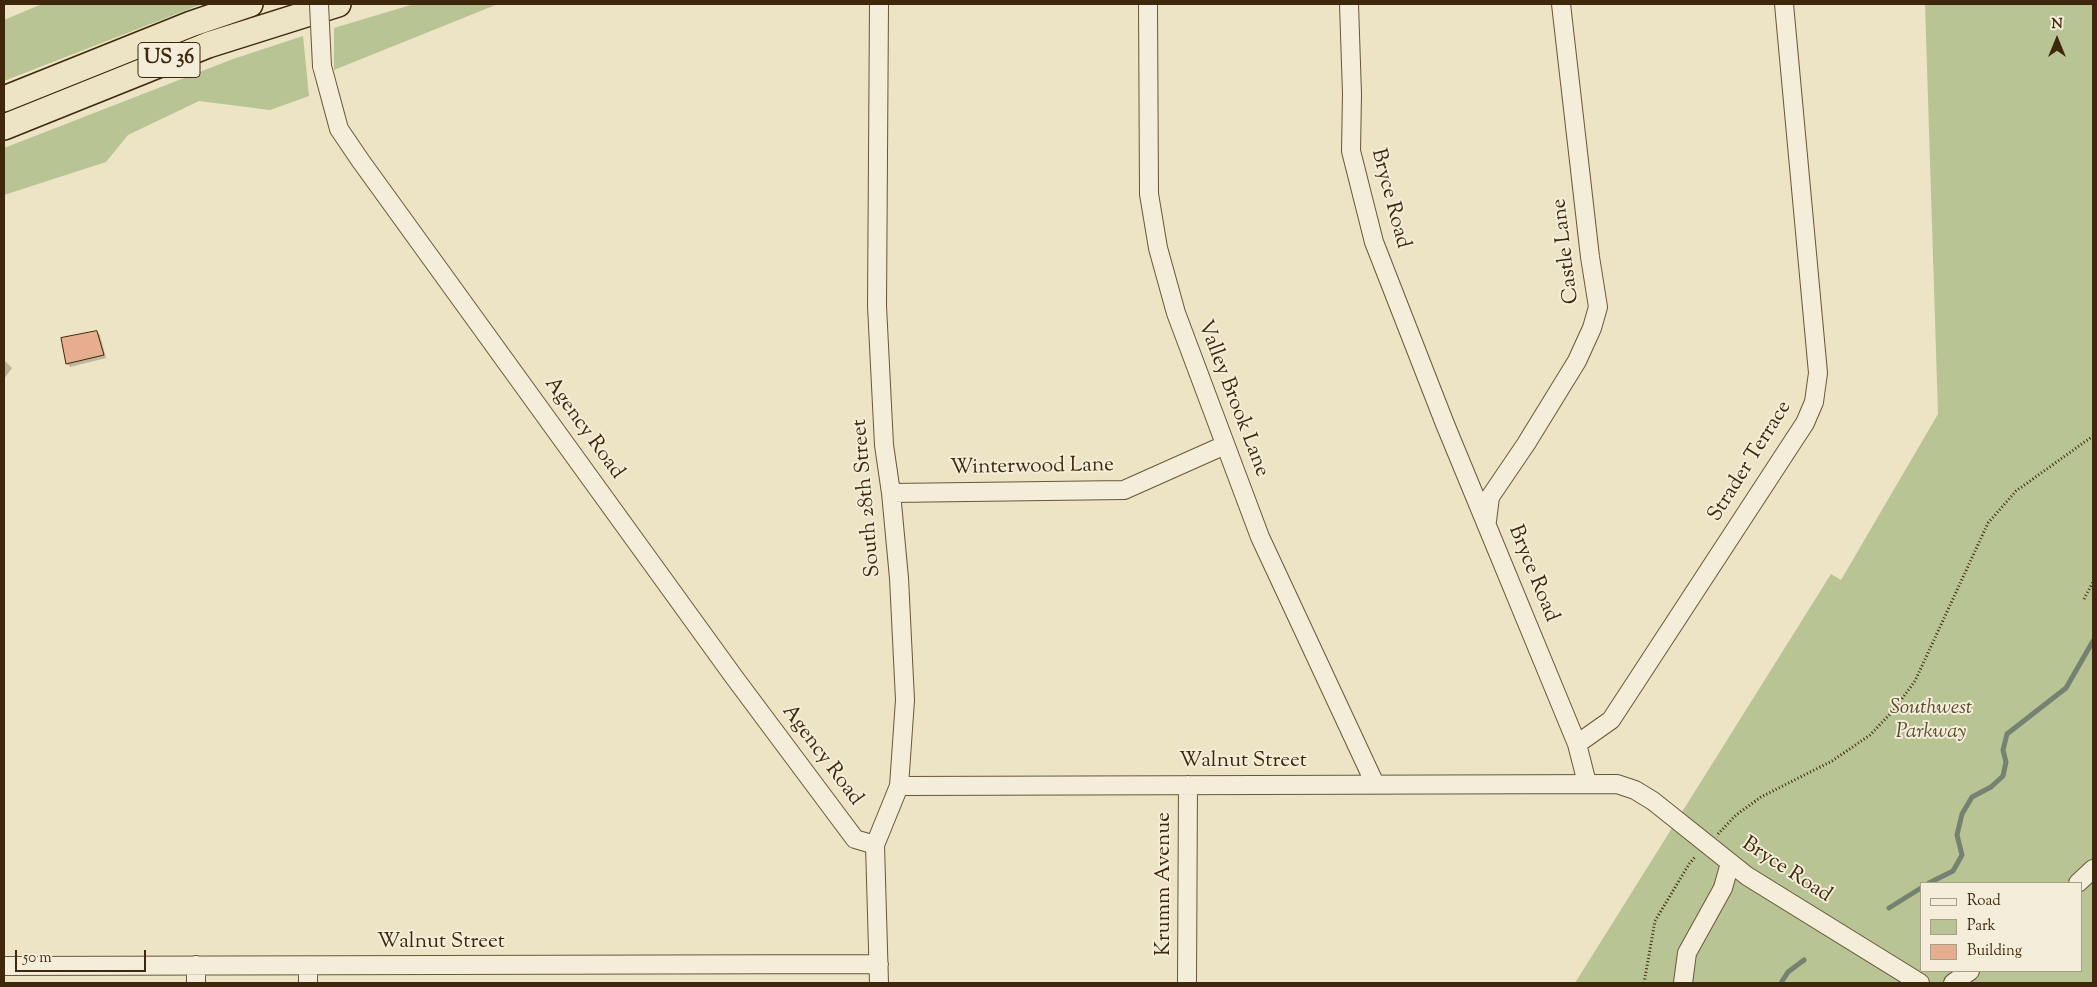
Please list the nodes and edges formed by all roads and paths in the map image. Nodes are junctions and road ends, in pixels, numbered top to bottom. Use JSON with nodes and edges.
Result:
{"nodes":[{"id":1,"x":250,"y":4,"type":"edge"},
{"id":2,"x":319,"y":4,"type":"edge"},
{"id":3,"x":338,"y":4,"type":"edge"},
{"id":4,"x":878,"y":4,"type":"edge"},
{"id":5,"x":1148,"y":4,"type":"edge"},
{"id":6,"x":1348,"y":4,"type":"edge"},
{"id":7,"x":1561,"y":4,"type":"edge"},
{"id":8,"x":1784,"y":4,"type":"edge"},
{"id":9,"x":4,"y":99,"type":"edge"},
{"id":10,"x":4,"y":127,"type":"edge"},
{"id":11,"x":2093,"y":437,"type":"edge"},
{"id":12,"x":1225,"y":445,"type":"junction"},
{"id":13,"x":891,"y":493,"type":"junction"},
{"id":14,"x":1487,"y":524,"type":"junction"},
{"id":15,"x":2093,"y":582,"type":"edge"},
{"id":16,"x":2084,"y":599,"type":"dead end"},
{"id":17,"x":1577,"y":744,"type":"junction"},
{"id":18,"x":1587,"y":783,"type":"junction"},
{"id":19,"x":1375,"y":784,"type":"junction"},
{"id":20,"x":1188,"y":785,"type":"junction"},
{"id":21,"x":899,"y":786,"type":"junction"},
{"id":22,"x":875,"y":845,"type":"junction"},
{"id":23,"x":1707,"y":846,"type":"junction"},
{"id":24,"x":1730,"y":863,"type":"junction"},
{"id":25,"x":2093,"y":869,"type":"edge"},
{"id":26,"x":2079,"y":882,"type":"edge"},
{"id":27,"x":879,"y":964,"type":"junction"},
{"id":28,"x":196,"y":965,"type":"junction"},
{"id":29,"x":4,"y":966,"type":"edge"},
{"id":30,"x":1969,"y":972,"type":"edge"},
{"id":31,"x":308,"y":974,"type":"edge"},
{"id":32,"x":196,"y":983,"type":"edge"},
{"id":33,"x":880,"y":983,"type":"edge"},
{"id":34,"x":1187,"y":983,"type":"edge"},
{"id":35,"x":1644,"y":983,"type":"edge"},
{"id":36,"x":1682,"y":983,"type":"edge"},
{"id":37,"x":1920,"y":983,"type":"edge"},
{"id":38,"x":1953,"y":983,"type":"edge"}],
"edges":[{"from":1,"to":9,"type":"highway","number":"US 36"},
{"from":2,"to":22,"type":"street","name":"Agency Road","bridge":true},
{"from":3,"to":10,"type":"highway","number":"US 36"},
{"from":4,"to":13,"type":"street","name":"South 28th Street"},
{"from":5,"to":12,"type":"street","name":"Valley Brook Lane"},
{"from":6,"to":14,"type":"street","name":"Bryce Road"},
{"from":7,"to":14,"type":"street","name":"Castle Lane"},
{"from":8,"to":17,"type":"street","name":"Strader Terrace"},
{"from":11,"to":23,"type":"path"},
{"from":12,"to":13,"type":"street","name":"Winterwood Lane"},
{"from":12,"to":19,"type":"street","name":"Valley Brook Lane"},
{"from":13,"to":21,"type":"street","name":"South 28th Street"},
{"from":14,"to":17,"type":"street","name":"Bryce Road"},
{"from":15,"to":16,"type":"path"},
{"from":17,"to":18,"type":"street","name":"Bryce Road"},
{"from":18,"to":19,"type":"street","name":"Walnut Street"},
{"from":18,"to":23,"type":"street","name":"Bryce Road"},
{"from":19,"to":20,"type":"street","name":"Walnut Street"},
{"from":20,"to":21,"type":"street","name":"Walnut Street"},
{"from":20,"to":34,"type":"street","name":"Krumm Avenue"},
{"from":21,"to":22,"type":"street","name":"South 28th Street"},
{"from":22,"to":27,"type":"street","name":"South 28th Street"},
{"from":23,"to":24,"type":"street","name":"Bryce Road"},
{"from":23,"to":35,"type":"path"},
{"from":24,"to":36,"type":"street"},
{"from":24,"to":37,"type":"street","name":"Bryce Road"},
{"from":25,"to":26,"type":"street"},
{"from":27,"to":31,"type":"street","name":"Walnut Street"},
{"from":27,"to":33,"type":"street","name":"South 28th Street"},
{"from":28,"to":29,"type":"street","name":"Walnut Street"},
{"from":28,"to":31,"type":"street","name":"Walnut Street"},
{"from":28,"to":32,"type":"street"},
{"from":30,"to":38,"type":"street"}]}
